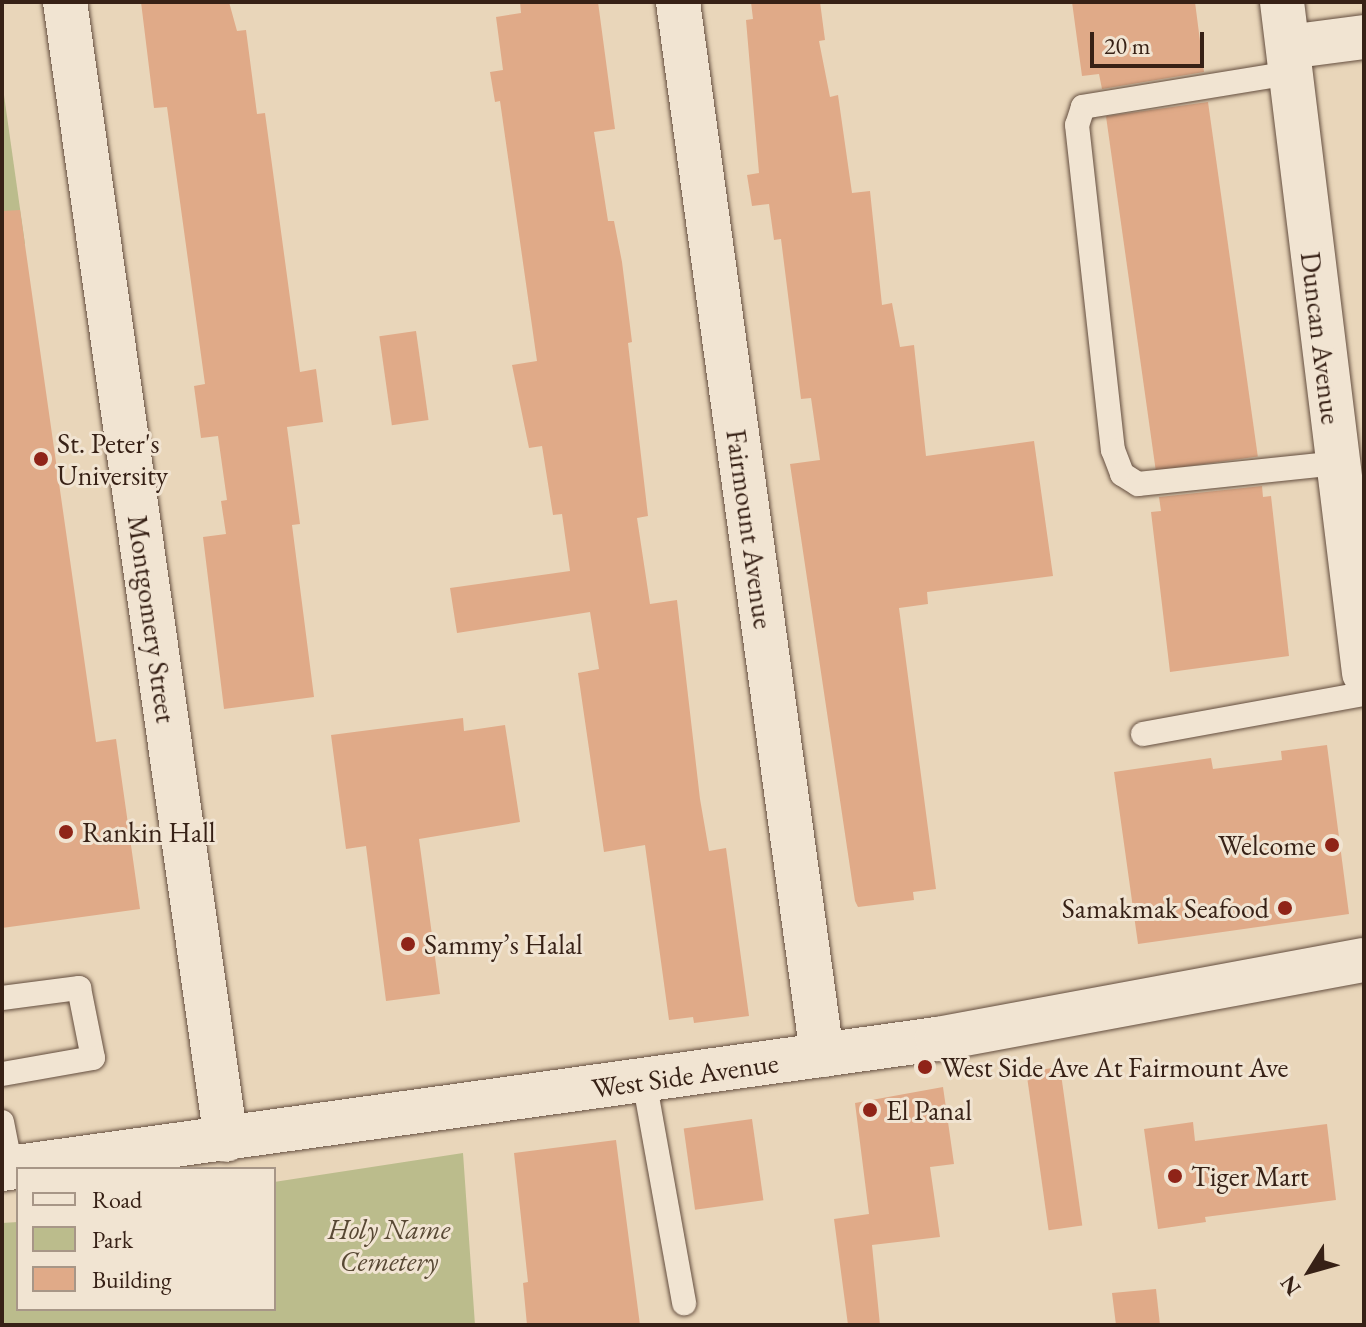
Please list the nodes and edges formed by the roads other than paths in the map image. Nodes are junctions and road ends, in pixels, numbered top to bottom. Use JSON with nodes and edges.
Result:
{"nodes":[{"id":1,"x":65,"y":2,"type":"edge"},
{"id":2,"x":678,"y":2,"type":"edge"},
{"id":3,"x":1282,"y":2,"type":"edge"},
{"id":4,"x":1364,"y":37,"type":"edge"},
{"id":5,"x":1289,"y":60,"type":"junction"},
{"id":6,"x":1347,"y":473,"type":"edge"},
{"id":7,"x":1364,"y":673,"type":"edge"},
{"id":8,"x":1364,"y":694,"type":"edge"},
{"id":9,"x":1143,"y":734,"type":"dead end"},
{"id":10,"x":1364,"y":960,"type":"edge"},
{"id":11,"x":2,"y":998,"type":"edge"},
{"id":12,"x":822,"y":1055,"type":"junction"},
{"id":13,"x":2,"y":1074,"type":"edge"},
{"id":14,"x":644,"y":1080,"type":"junction"},
{"id":15,"x":2,"y":1122,"type":"edge"},
{"id":16,"x":226,"y":1140,"type":"junction"},
{"id":17,"x":6,"y":1168,"type":"edge"},
{"id":18,"x":684,"y":1303,"type":"dead end"}],
"edges":[{"from":1,"to":16,"type":"main road","name":"Montgomery Street"},
{"from":2,"to":12,"type":"main road","name":"Fairmount Avenue"},
{"from":3,"to":5,"type":"main road","name":"Duncan Avenue"},
{"from":4,"to":5,"type":"main road"},
{"from":5,"to":6,"type":"main road","name":"Duncan Avenue"},
{"from":5,"to":6,"type":"lane"},
{"from":6,"to":7,"type":"main road","name":"Duncan Avenue"},
{"from":8,"to":9,"type":"lane"},
{"from":10,"to":12,"type":"main road","name":"West Side Avenue"},
{"from":11,"to":13,"type":"lane"},
{"from":12,"to":14,"type":"main road","name":"West Side Avenue"},
{"from":14,"to":16,"type":"main road","name":"West Side Avenue"},
{"from":14,"to":18,"type":"lane"},
{"from":15,"to":17,"type":"lane"},
{"from":16,"to":17,"type":"main road","name":"West Side Avenue"}]}
